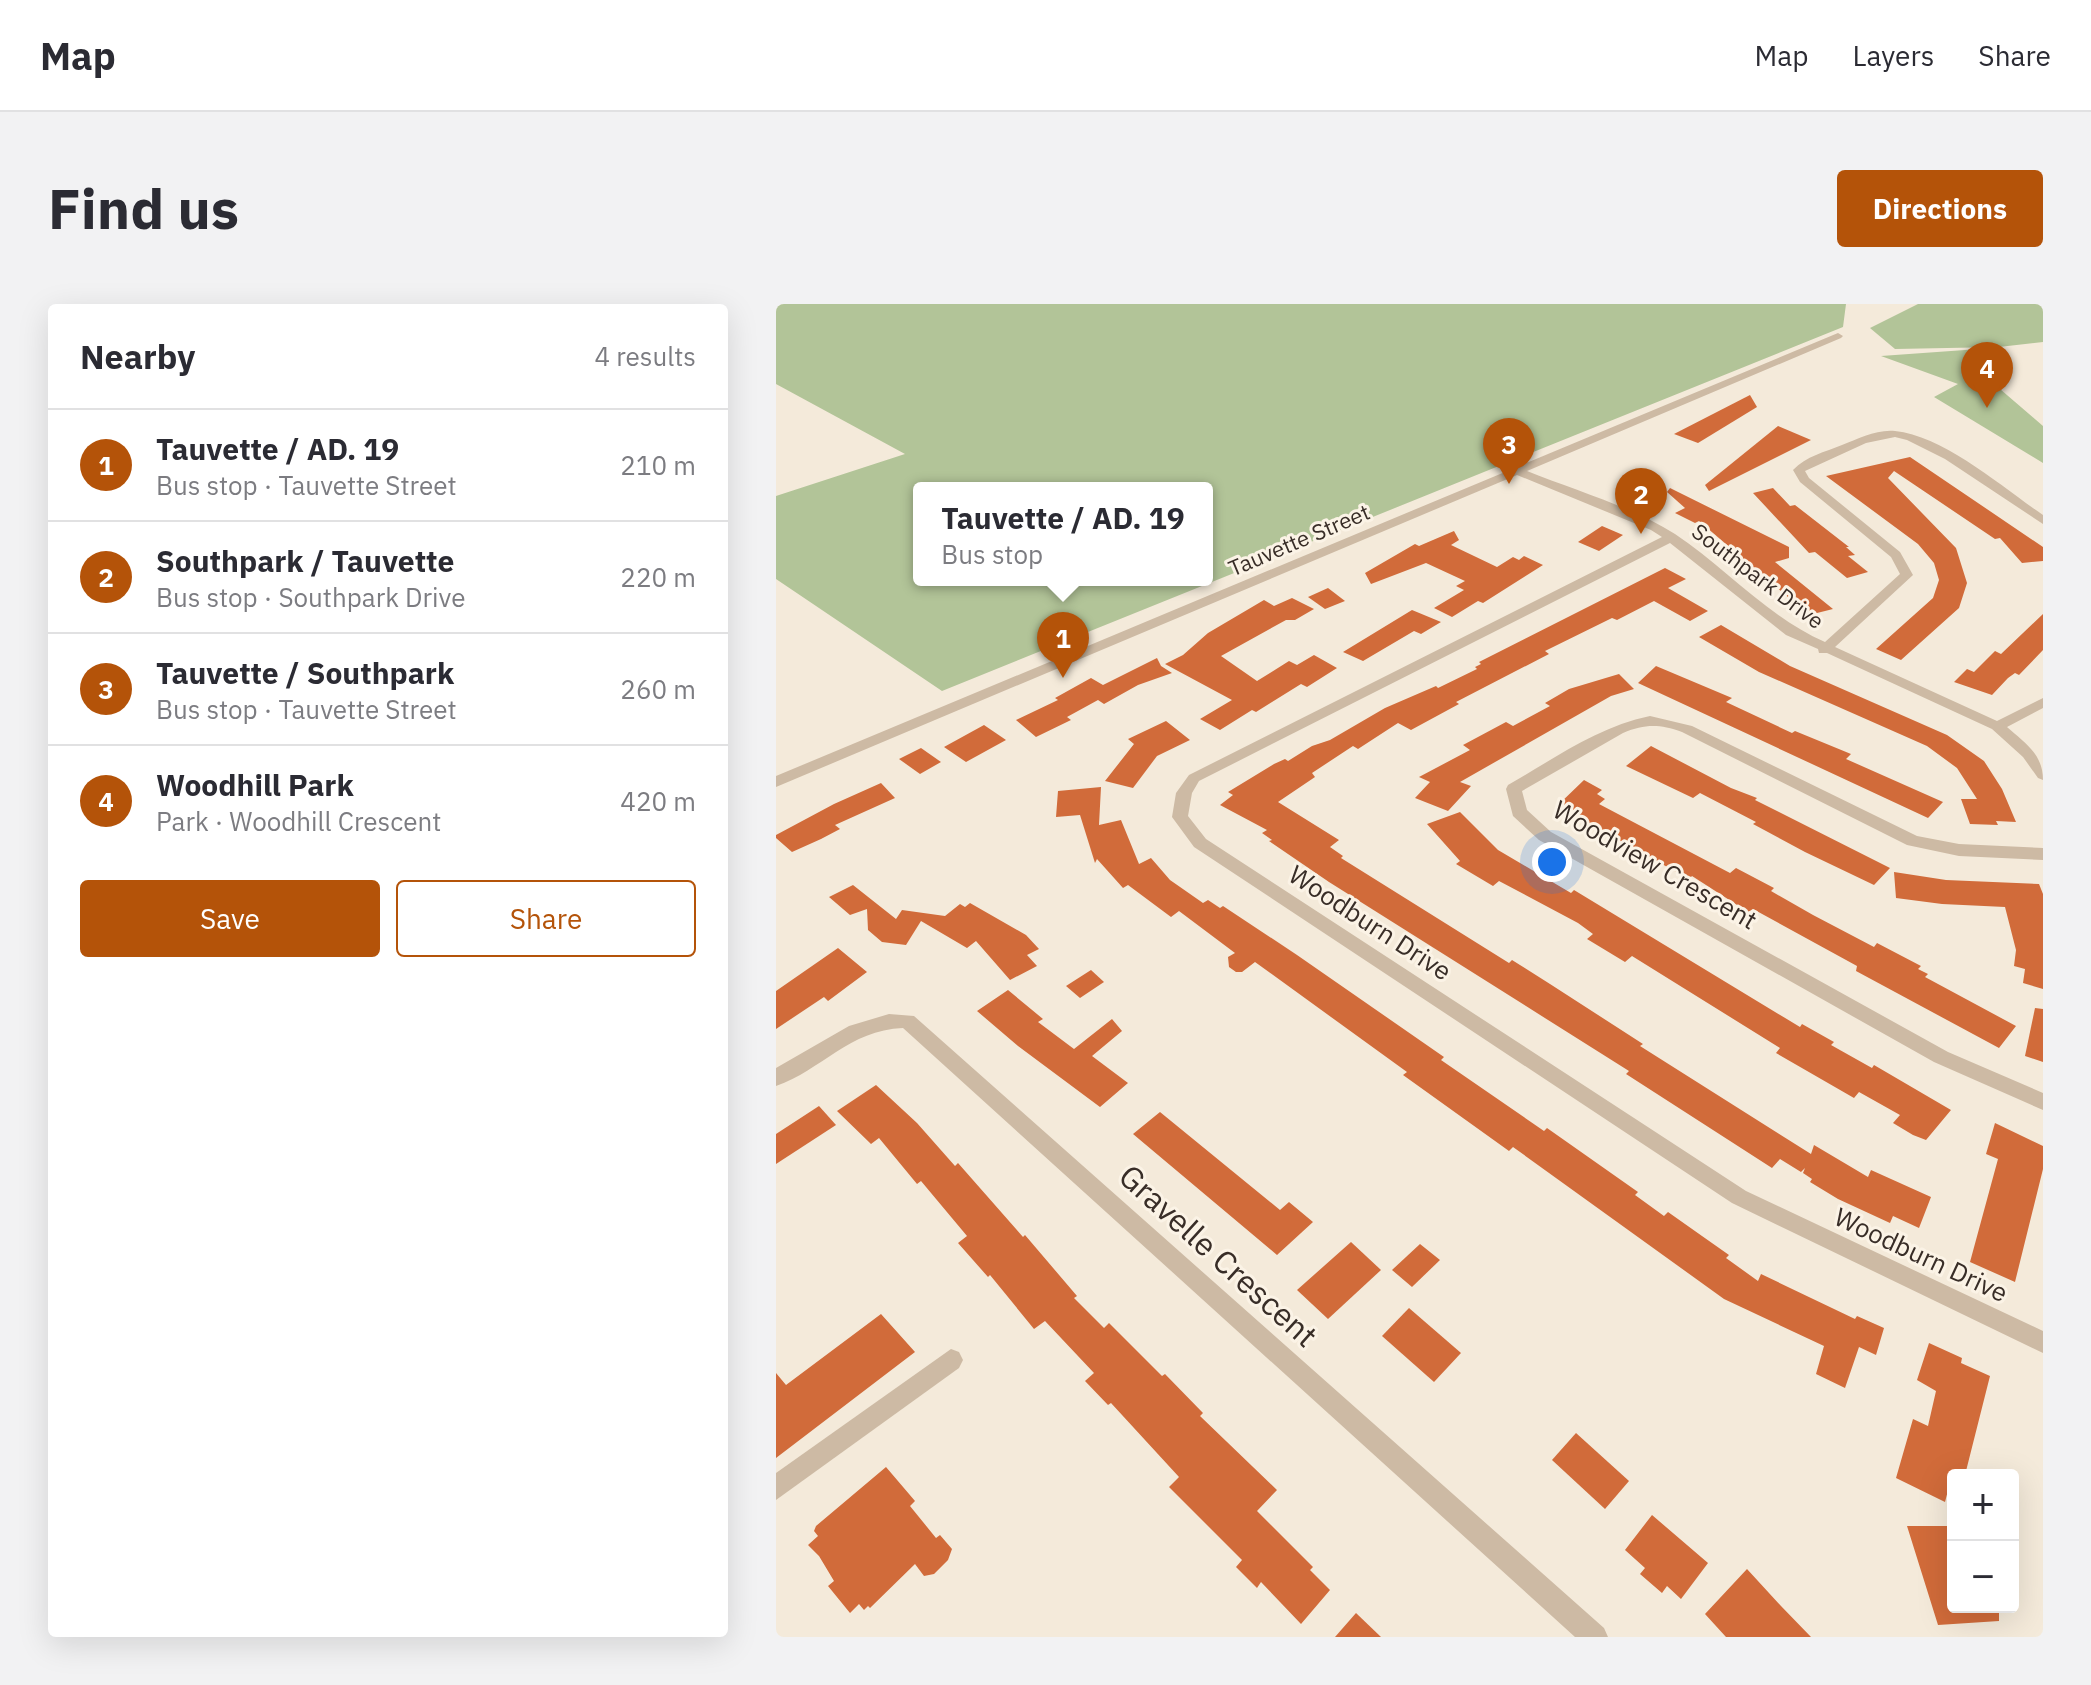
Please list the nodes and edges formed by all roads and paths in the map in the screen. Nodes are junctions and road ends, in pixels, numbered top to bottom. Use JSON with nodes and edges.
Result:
{"nodes":[{"id":1,"x":1838,"y":336,"type":"dead end"},
{"id":2,"x":1520,"y":472,"type":"junction"},
{"id":3,"x":2043,"y":520,"type":"edge"},
{"id":4,"x":1672,"y":537,"type":"junction"},
{"id":5,"x":1824,"y":650,"type":"junction"},
{"id":6,"x":2043,"y":702,"type":"edge"},
{"id":7,"x":1997,"y":726,"type":"junction"},
{"id":8,"x":2043,"y":775,"type":"edge"},
{"id":9,"x":776,"y":782,"type":"edge"},
{"id":10,"x":2043,"y":854,"type":"edge"},
{"id":11,"x":776,"y":1078,"type":"edge"},
{"id":12,"x":2043,"y":1102,"type":"edge"},
{"id":13,"x":2043,"y":1342,"type":"edge"},
{"id":14,"x":951,"y":1360,"type":"dead end"},
{"id":15,"x":776,"y":1488,"type":"edge"},
{"id":16,"x":1595,"y":1637,"type":"edge"}],
"edges":[{"from":1,"to":2,"type":"street","name":"Tauvette Street"},
{"from":2,"to":4,"type":"street","name":"Southpark Drive"},
{"from":2,"to":9,"type":"street","name":"Tauvette Street"},
{"from":3,"to":5,"type":"street"},
{"from":4,"to":5,"type":"street","name":"Southpark Drive"},
{"from":4,"to":13,"type":"street","name":"Woodburn Drive"},
{"from":5,"to":7,"type":"street","name":"Southpark Drive"},
{"from":6,"to":7,"type":"street"},
{"from":7,"to":8,"type":"street","name":"Southpark Drive"},
{"from":10,"to":12,"type":"street","name":"Woodview Crescent"},
{"from":11,"to":16,"type":"street","name":"Gravelle Crescent"},
{"from":14,"to":15,"type":"street"}]}
